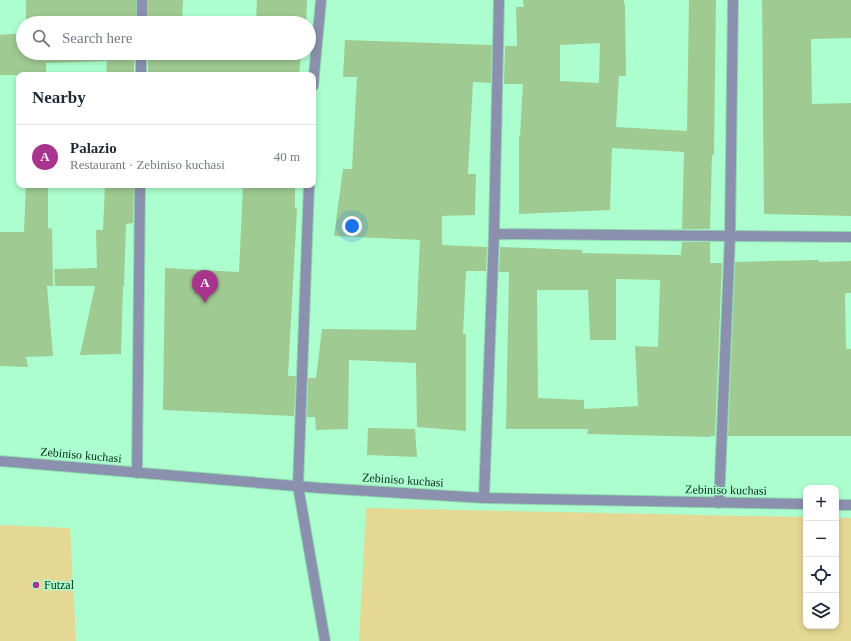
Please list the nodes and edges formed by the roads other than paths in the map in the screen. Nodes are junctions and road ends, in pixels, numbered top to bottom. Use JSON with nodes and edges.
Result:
{"nodes":[{"id":1,"x":142,"y":0,"type":"edge"},
{"id":2,"x":320,"y":0,"type":"edge"},
{"id":3,"x":499,"y":0,"type":"edge"},
{"id":4,"x":733,"y":0,"type":"edge"},
{"id":5,"x":142,"y":16,"type":"edge"},
{"id":6,"x":316,"y":49,"type":"edge"},
{"id":7,"x":141,"y":60,"type":"edge"},
{"id":8,"x":315,"y":60,"type":"edge"},
{"id":9,"x":141,"y":72,"type":"edge"},
{"id":10,"x":314,"y":72,"type":"edge"},
{"id":11,"x":140,"y":188,"type":"edge"},
{"id":12,"x":309,"y":188,"type":"edge"},
{"id":13,"x":494,"y":234,"type":"junction"},
{"id":14,"x":730,"y":236,"type":"junction"},
{"id":15,"x":851,"y":237,"type":"edge"},
{"id":16,"x":0,"y":462,"type":"edge"},
{"id":17,"x":137,"y":473,"type":"junction"},
{"id":18,"x":298,"y":486,"type":"junction"},
{"id":19,"x":484,"y":498,"type":"junction"},
{"id":20,"x":719,"y":503,"type":"junction"},
{"id":21,"x":803,"y":504,"type":"edge"},
{"id":22,"x":839,"y":505,"type":"edge"},
{"id":23,"x":851,"y":505,"type":"edge"},
{"id":24,"x":325,"y":641,"type":"edge"}],
"edges":[{"from":1,"to":5,"type":"street"},
{"from":2,"to":6,"type":"street"},
{"from":3,"to":13,"type":"street"},
{"from":4,"to":14,"type":"street"},
{"from":7,"to":9,"type":"street"},
{"from":8,"to":10,"type":"street"},
{"from":11,"to":17,"type":"street"},
{"from":12,"to":18,"type":"street"},
{"from":13,"to":14,"type":"street"},
{"from":13,"to":19,"type":"street"},
{"from":14,"to":15,"type":"street"},
{"from":14,"to":20,"type":"street"},
{"from":16,"to":17,"type":"street","name":"Zebiniso kuchasi"},
{"from":17,"to":18,"type":"street","name":"Zebiniso kuchasi"},
{"from":18,"to":19,"type":"street","name":"Zebiniso kuchasi"},
{"from":18,"to":24,"type":"street"},
{"from":19,"to":20,"type":"street","name":"Zebiniso kuchasi"},
{"from":20,"to":21,"type":"street","name":"Zebiniso kuchasi"},
{"from":22,"to":23,"type":"street"}]}
